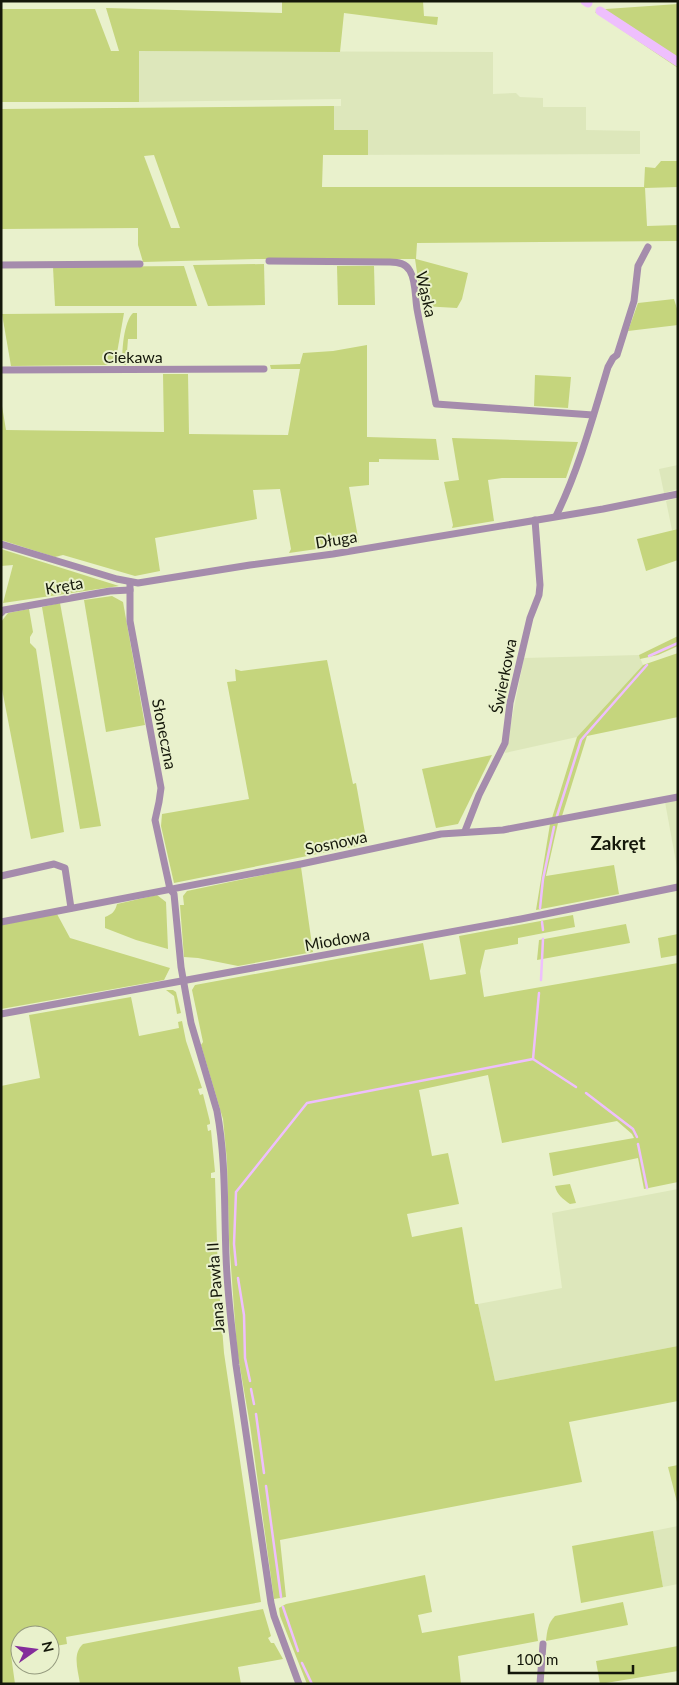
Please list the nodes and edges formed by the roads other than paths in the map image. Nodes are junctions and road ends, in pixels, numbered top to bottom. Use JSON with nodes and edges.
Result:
{"nodes":[{"id":1,"x":648,"y":247,"type":"dead end"},
{"id":2,"x":269,"y":262,"type":"dead end"},
{"id":3,"x":140,"y":264,"type":"dead end"},
{"id":4,"x":1,"y":265,"type":"edge"},
{"id":5,"x":264,"y":369,"type":"dead end"},
{"id":6,"x":1,"y":370,"type":"edge"},
{"id":7,"x":593,"y":415,"type":"junction"},
{"id":8,"x":678,"y":494,"type":"edge"},
{"id":9,"x":556,"y":516,"type":"junction"},
{"id":10,"x":535,"y":520,"type":"junction"},
{"id":11,"x":1,"y":544,"type":"edge"},
{"id":12,"x":130,"y":582,"type":"junction"},
{"id":13,"x":130,"y":590,"type":"junction"},
{"id":14,"x":2,"y":611,"type":"edge"},
{"id":15,"x":678,"y":797,"type":"edge"},
{"id":16,"x":465,"y":831,"type":"junction"},
{"id":17,"x":1,"y":876,"type":"edge"},
{"id":18,"x":678,"y":887,"type":"edge"},
{"id":19,"x":170,"y":889,"type":"junction"},
{"id":20,"x":71,"y":908,"type":"junction"},
{"id":21,"x":1,"y":922,"type":"edge"},
{"id":22,"x":184,"y":981,"type":"junction"},
{"id":23,"x":1,"y":1014,"type":"edge"},
{"id":24,"x":543,"y":1644,"type":"dead end"},
{"id":25,"x":299,"y":1684,"type":"edge"},
{"id":26,"x":540,"y":1684,"type":"edge"}],
"edges":[{"from":1,"to":7,"type":"street"},
{"from":2,"to":7,"type":"street","name":"Wąska"},
{"from":3,"to":4,"type":"street"},
{"from":5,"to":6,"type":"street","name":"Ciekawa"},
{"from":7,"to":9,"type":"street"},
{"from":8,"to":9,"type":"street","name":"Długa"},
{"from":9,"to":10,"type":"street","name":"Długa"},
{"from":10,"to":12,"type":"street","name":"Długa"},
{"from":10,"to":16,"type":"street","name":"Świerkowa"},
{"from":11,"to":12,"type":"street","name":"Długa"},
{"from":12,"to":13,"type":"street","name":"Słoneczna"},
{"from":13,"to":14,"type":"street","name":"Kręta"},
{"from":13,"to":19,"type":"street","name":"Słoneczna"},
{"from":15,"to":16,"type":"street","name":"Sosnowa"},
{"from":16,"to":19,"type":"street","name":"Sosnowa"},
{"from":17,"to":20,"type":"street"},
{"from":18,"to":22,"type":"street","name":"Miodowa"},
{"from":19,"to":20,"type":"street","name":"Sosnowa"},
{"from":19,"to":22,"type":"street","name":"Jana Pawła II"},
{"from":20,"to":21,"type":"street","name":"Sosnowa"},
{"from":22,"to":23,"type":"street","name":"Miodowa"},
{"from":22,"to":25,"type":"street","name":"Jana Pawła II"},
{"from":24,"to":26,"type":"street"}]}
